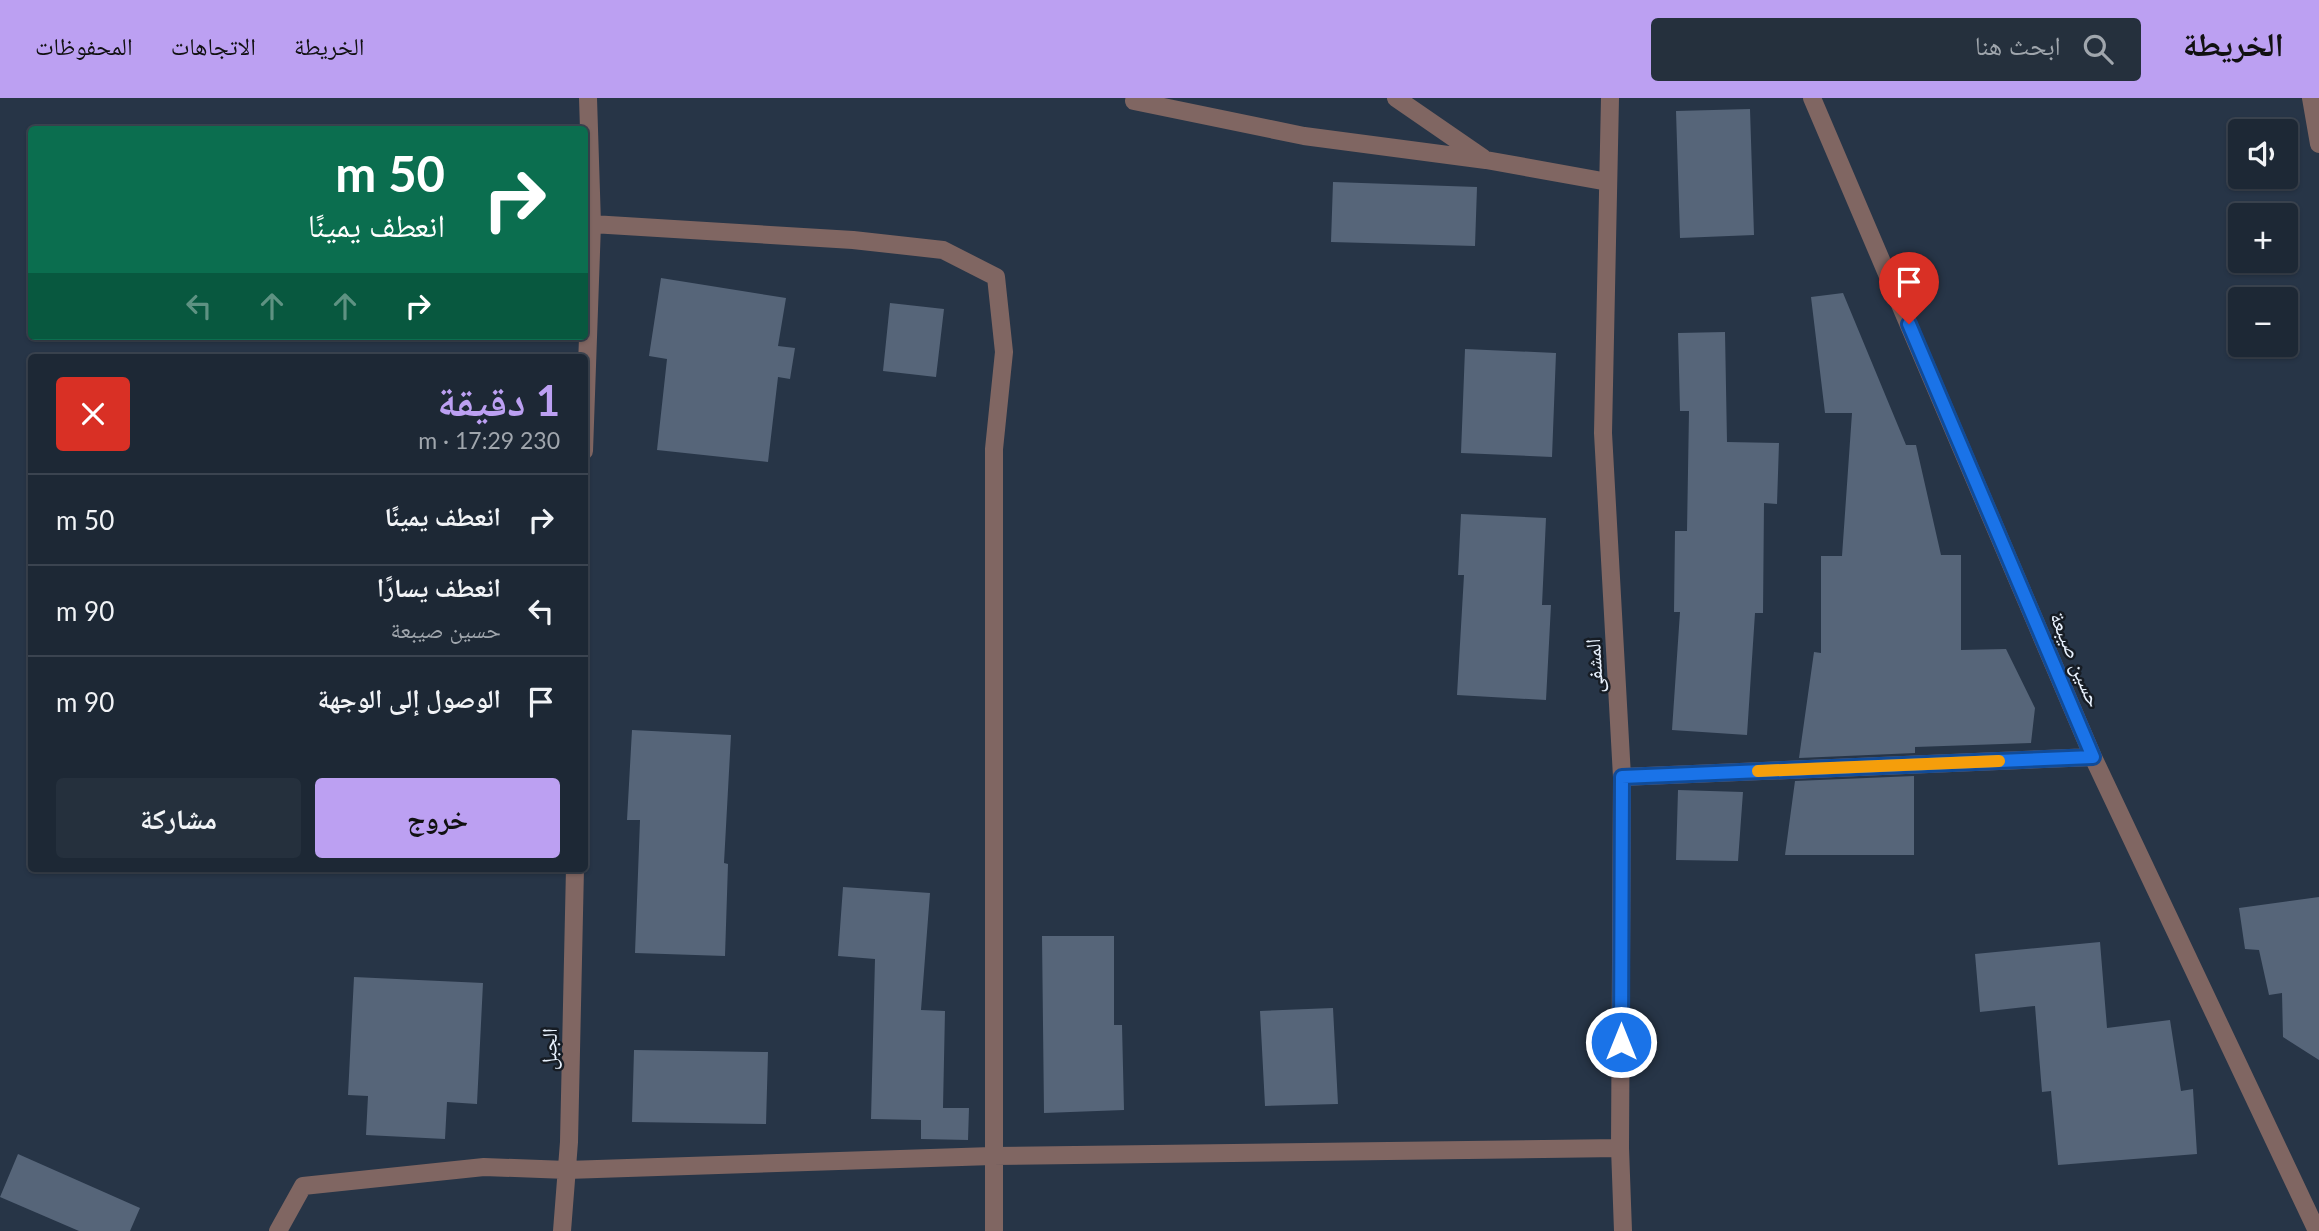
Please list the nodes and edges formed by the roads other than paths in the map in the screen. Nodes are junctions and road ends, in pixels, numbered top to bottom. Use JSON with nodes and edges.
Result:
{"nodes":[{"id":1,"x":588,"y":98,"type":"edge"},
{"id":2,"x":1396,"y":98,"type":"edge"},
{"id":3,"x":1610,"y":98,"type":"edge"},
{"id":4,"x":1812,"y":98,"type":"edge"},
{"id":5,"x":2311,"y":98,"type":"edge"},
{"id":6,"x":1134,"y":101,"type":"dead end"},
{"id":7,"x":2319,"y":144,"type":"edge"},
{"id":8,"x":1486,"y":160,"type":"junction"},
{"id":9,"x":1608,"y":182,"type":"junction"},
{"id":10,"x":592,"y":225,"type":"junction"},
{"id":11,"x":588,"y":338,"type":"edge"},
{"id":12,"x":2093,"y":757,"type":"junction"},
{"id":13,"x":1622,"y":777,"type":"junction"},
{"id":14,"x":575,"y":872,"type":"edge"},
{"id":15,"x":1620,"y":1148,"type":"junction"},
{"id":16,"x":992,"y":1156,"type":"junction"},
{"id":17,"x":567,"y":1170,"type":"junction"},
{"id":18,"x":278,"y":1231,"type":"edge"},
{"id":19,"x":562,"y":1231,"type":"edge"},
{"id":20,"x":993,"y":1231,"type":"edge"},
{"id":21,"x":1623,"y":1231,"type":"edge"},
{"id":22,"x":2317,"y":1231,"type":"edge"}],
"edges":[{"from":1,"to":10,"type":"street"},
{"from":2,"to":8,"type":"street"},
{"from":3,"to":9,"type":"street","name":"المشفى"},
{"from":4,"to":12,"type":"street","name":"حسين صيبعة"},
{"from":5,"to":7,"type":"street"},
{"from":6,"to":8,"type":"street"},
{"from":8,"to":9,"type":"street"},
{"from":9,"to":13,"type":"street","name":"المشفى"},
{"from":10,"to":11,"type":"street"},
{"from":10,"to":16,"type":"street"},
{"from":12,"to":13,"type":"street"},
{"from":12,"to":22,"type":"street","name":"حسين صيبعة"},
{"from":13,"to":15,"type":"street","name":"المشفى"},
{"from":14,"to":17,"type":"street","name":"الجبل"},
{"from":15,"to":16,"type":"street"},
{"from":15,"to":21,"type":"street","name":"المشفى"},
{"from":16,"to":17,"type":"street"},
{"from":16,"to":20,"type":"street"},
{"from":17,"to":18,"type":"street"},
{"from":17,"to":19,"type":"street","name":"الجبل"}]}
